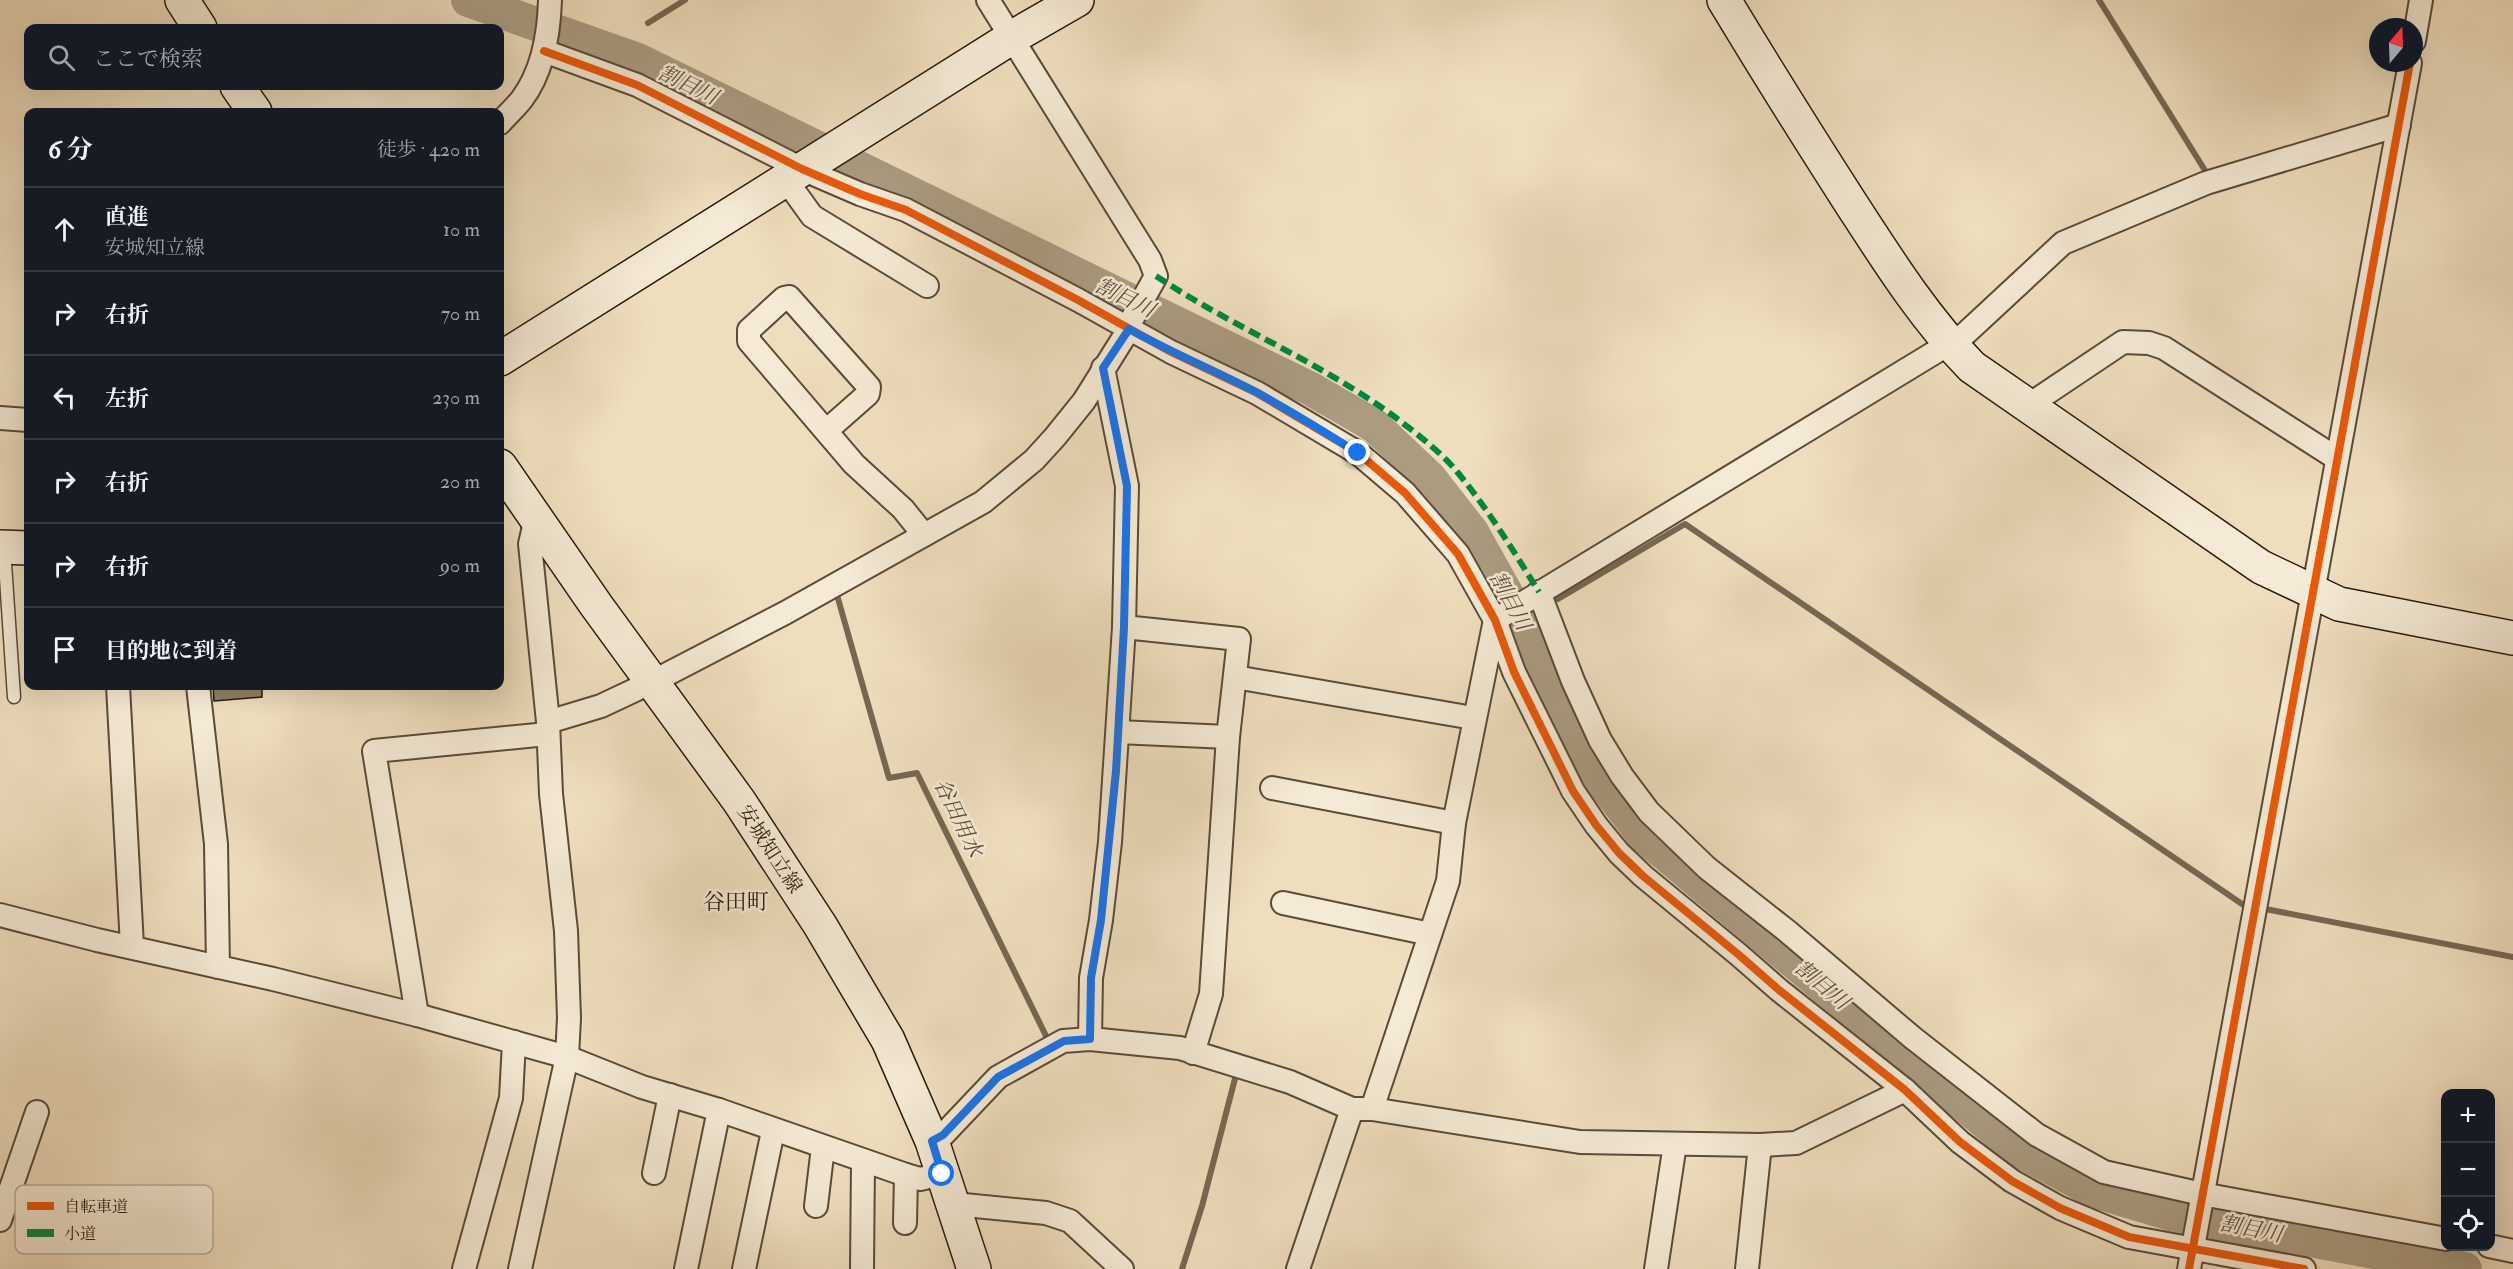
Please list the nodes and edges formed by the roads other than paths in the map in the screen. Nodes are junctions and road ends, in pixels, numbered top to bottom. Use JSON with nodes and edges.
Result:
{"nodes":[{"id":1,"x":182,"y":0,"type":"edge"},
{"id":2,"x":988,"y":0,"type":"edge"},
{"id":3,"x":1077,"y":0,"type":"edge"},
{"id":4,"x":1725,"y":0,"type":"edge"},
{"id":5,"x":2421,"y":0,"type":"edge"},
{"id":6,"x":550,"y":4,"type":"edge"},
{"id":7,"x":2418,"y":18,"type":"edge"},
{"id":8,"x":197,"y":24,"type":"edge"},
{"id":9,"x":1011,"y":38,"type":"junction"},
{"id":10,"x":544,"y":51,"type":"junction"},
{"id":11,"x":2408,"y":72,"type":"edge"},
{"id":12,"x":240,"y":90,"type":"edge"},
{"id":13,"x":252,"y":108,"type":"edge"},
{"id":14,"x":504,"y":119,"type":"edge"},
{"id":15,"x":2398,"y":125,"type":"junction"},
{"id":16,"x":794,"y":175,"type":"junction"},
{"id":17,"x":927,"y":286,"type":"dead end"},
{"id":18,"x":1130,"y":325,"type":"junction"},
{"id":19,"x":1950,"y":345,"type":"junction"},
{"id":20,"x":504,"y":356,"type":"edge"},
{"id":21,"x":1103,"y":368,"type":"junction"},
{"id":22,"x":2028,"y":405,"type":"junction"},
{"id":23,"x":0,"y":418,"type":"edge"},
{"id":24,"x":24,"y":420,"type":"edge"},
{"id":25,"x":826,"y":431,"type":"junction"},
{"id":26,"x":2337,"y":458,"type":"junction"},
{"id":27,"x":504,"y":480,"type":"edge"},
{"id":28,"x":536,"y":518,"type":"junction"},
{"id":29,"x":924,"y":535,"type":"junction"},
{"id":30,"x":11,"y":547,"type":"edge"},
{"id":31,"x":1539,"y":592,"type":"junction"},
{"id":32,"x":2312,"y":592,"type":"junction"},
{"id":33,"x":1495,"y":620,"type":"junction"},
{"id":34,"x":1124,"y":627,"type":"junction"},
{"id":35,"x":2513,"y":638,"type":"edge"},
{"id":36,"x":1235,"y":677,"type":"junction"},
{"id":37,"x":654,"y":681,"type":"junction"},
{"id":38,"x":118,"y":690,"type":"edge"},
{"id":39,"x":198,"y":690,"type":"edge"},
{"id":40,"x":14,"y":697,"type":"dead end"},
{"id":41,"x":1473,"y":718,"type":"junction"},
{"id":42,"x":547,"y":728,"type":"junction"},
{"id":43,"x":1118,"y":732,"type":"junction"},
{"id":44,"x":1228,"y":737,"type":"junction"},
{"id":45,"x":1272,"y":788,"type":"dead end"},
{"id":46,"x":1454,"y":823,"type":"junction"},
{"id":47,"x":1283,"y":903,"type":"dead end"},
{"id":48,"x":0,"y":915,"type":"edge"},
{"id":49,"x":1430,"y":934,"type":"junction"},
{"id":50,"x":132,"y":946,"type":"junction"},
{"id":51,"x":218,"y":967,"type":"junction"},
{"id":52,"x":417,"y":1015,"type":"junction"},
{"id":53,"x":1090,"y":1039,"type":"junction"},
{"id":54,"x":514,"y":1042,"type":"junction"},
{"id":55,"x":1193,"y":1053,"type":"junction"},
{"id":56,"x":567,"y":1057,"type":"junction"},
{"id":57,"x":1905,"y":1090,"type":"junction"},
{"id":58,"x":670,"y":1095,"type":"junction"},
{"id":59,"x":1362,"y":1109,"type":"junction"},
{"id":60,"x":719,"y":1110,"type":"junction"},
{"id":61,"x":37,"y":1112,"type":"dead end"},
{"id":62,"x":773,"y":1131,"type":"junction"},
{"id":63,"x":932,"y":1141,"type":"junction"},
{"id":64,"x":1676,"y":1144,"type":"junction"},
{"id":65,"x":1760,"y":1145,"type":"junction"},
{"id":66,"x":823,"y":1148,"type":"junction"},
{"id":67,"x":863,"y":1161,"type":"junction"},
{"id":68,"x":654,"y":1173,"type":"dead end"},
{"id":69,"x":942,"y":1174,"type":"junction"},
{"id":70,"x":906,"y":1175,"type":"junction"},
{"id":71,"x":6,"y":1184,"type":"edge"},
{"id":72,"x":2202,"y":1194,"type":"junction"},
{"id":73,"x":954,"y":1204,"type":"junction"},
{"id":74,"x":816,"y":1206,"type":"dead end"},
{"id":75,"x":0,"y":1220,"type":"edge"},
{"id":76,"x":905,"y":1223,"type":"dead end"},
{"id":77,"x":2441,"y":1238,"type":"edge"},
{"id":78,"x":2495,"y":1247,"type":"edge"},
{"id":79,"x":2513,"y":1251,"type":"edge"},
{"id":80,"x":2192,"y":1252,"type":"edge"},
{"id":81,"x":464,"y":1269,"type":"edge"},
{"id":82,"x":520,"y":1269,"type":"edge"},
{"id":83,"x":686,"y":1269,"type":"edge"},
{"id":84,"x":744,"y":1269,"type":"edge"},
{"id":85,"x":862,"y":1269,"type":"edge"},
{"id":86,"x":974,"y":1269,"type":"edge"},
{"id":87,"x":1122,"y":1269,"type":"edge"},
{"id":88,"x":1298,"y":1269,"type":"edge"},
{"id":89,"x":1656,"y":1269,"type":"edge"},
{"id":90,"x":1746,"y":1269,"type":"edge"},
{"id":91,"x":2304,"y":1269,"type":"edge"}],
"edges":[{"from":1,"to":8,"type":"street"},
{"from":2,"to":9,"type":"street"},
{"from":3,"to":9,"type":"street"},
{"from":4,"to":19,"type":"street"},
{"from":5,"to":7,"type":"street"},
{"from":6,"to":10,"type":"street"},
{"from":9,"to":16,"type":"street"},
{"from":9,"to":18,"type":"street"},
{"from":10,"to":14,"type":"street"},
{"from":10,"to":16,"type":"street"},
{"from":11,"to":15,"type":"street"},
{"from":12,"to":13,"type":"street"},
{"from":15,"to":19,"type":"street"},
{"from":15,"to":26,"type":"street"},
{"from":16,"to":17,"type":"street"},
{"from":16,"to":18,"type":"street"},
{"from":16,"to":20,"type":"street"},
{"from":18,"to":21,"type":"street"},
{"from":18,"to":33,"type":"street"},
{"from":19,"to":22,"type":"street"},
{"from":19,"to":31,"type":"street"},
{"from":21,"to":29,"type":"street"},
{"from":21,"to":34,"type":"street"},
{"from":22,"to":26,"type":"street"},
{"from":22,"to":32,"type":"street"},
{"from":23,"to":24,"type":"street"},
{"from":25,"to":25,"type":"street"},
{"from":25,"to":29,"type":"street"},
{"from":26,"to":32,"type":"street"},
{"from":27,"to":28,"type":"street","name":"安城知立線"},
{"from":28,"to":37,"type":"street","name":"安城知立線"},
{"from":28,"to":42,"type":"street"},
{"from":29,"to":37,"type":"street"},
{"from":30,"to":40,"type":"lane"},
{"from":31,"to":33,"type":"street"},
{"from":31,"to":72,"type":"street"},
{"from":32,"to":35,"type":"street"},
{"from":32,"to":72,"type":"street"},
{"from":33,"to":41,"type":"street"},
{"from":33,"to":57,"type":"street"},
{"from":34,"to":36,"type":"street"},
{"from":34,"to":43,"type":"street"},
{"from":36,"to":41,"type":"street"},
{"from":36,"to":44,"type":"street"},
{"from":37,"to":42,"type":"street"},
{"from":37,"to":63,"type":"street","name":"安城知立線"},
{"from":38,"to":50,"type":"street"},
{"from":39,"to":51,"type":"street"},
{"from":41,"to":46,"type":"street"},
{"from":42,"to":52,"type":"street"},
{"from":42,"to":56,"type":"street"},
{"from":43,"to":44,"type":"street"},
{"from":43,"to":53,"type":"street"},
{"from":44,"to":55,"type":"street"},
{"from":45,"to":46,"type":"street"},
{"from":46,"to":49,"type":"street"},
{"from":47,"to":49,"type":"street"},
{"from":48,"to":50,"type":"street"},
{"from":49,"to":59,"type":"street"},
{"from":50,"to":51,"type":"street"},
{"from":51,"to":52,"type":"street"},
{"from":52,"to":54,"type":"street"},
{"from":53,"to":55,"type":"street"},
{"from":53,"to":63,"type":"street"},
{"from":54,"to":56,"type":"street"},
{"from":54,"to":81,"type":"street"},
{"from":55,"to":59,"type":"street"},
{"from":56,"to":58,"type":"street"},
{"from":56,"to":82,"type":"street"},
{"from":57,"to":65,"type":"street"},
{"from":57,"to":80,"type":"street"},
{"from":58,"to":60,"type":"street"},
{"from":58,"to":68,"type":"street"},
{"from":59,"to":64,"type":"street"},
{"from":59,"to":88,"type":"street"},
{"from":60,"to":62,"type":"street"},
{"from":60,"to":83,"type":"street"},
{"from":61,"to":71,"type":"street"},
{"from":62,"to":66,"type":"street"},
{"from":62,"to":84,"type":"street"},
{"from":63,"to":69,"type":"street","name":"安城知立線"},
{"from":64,"to":65,"type":"street"},
{"from":64,"to":89,"type":"street"},
{"from":65,"to":90,"type":"street"},
{"from":66,"to":67,"type":"street"},
{"from":66,"to":74,"type":"street"},
{"from":67,"to":70,"type":"street"},
{"from":67,"to":85,"type":"street"},
{"from":69,"to":70,"type":"street"},
{"from":69,"to":73,"type":"street","name":"安城知立線"},
{"from":70,"to":76,"type":"street"},
{"from":71,"to":75,"type":"street"},
{"from":72,"to":77,"type":"street"},
{"from":72,"to":80,"type":"street"},
{"from":73,"to":86,"type":"street","name":"安城知立線"},
{"from":73,"to":87,"type":"street"},
{"from":78,"to":79,"type":"street"},
{"from":80,"to":91,"type":"street"}]}
